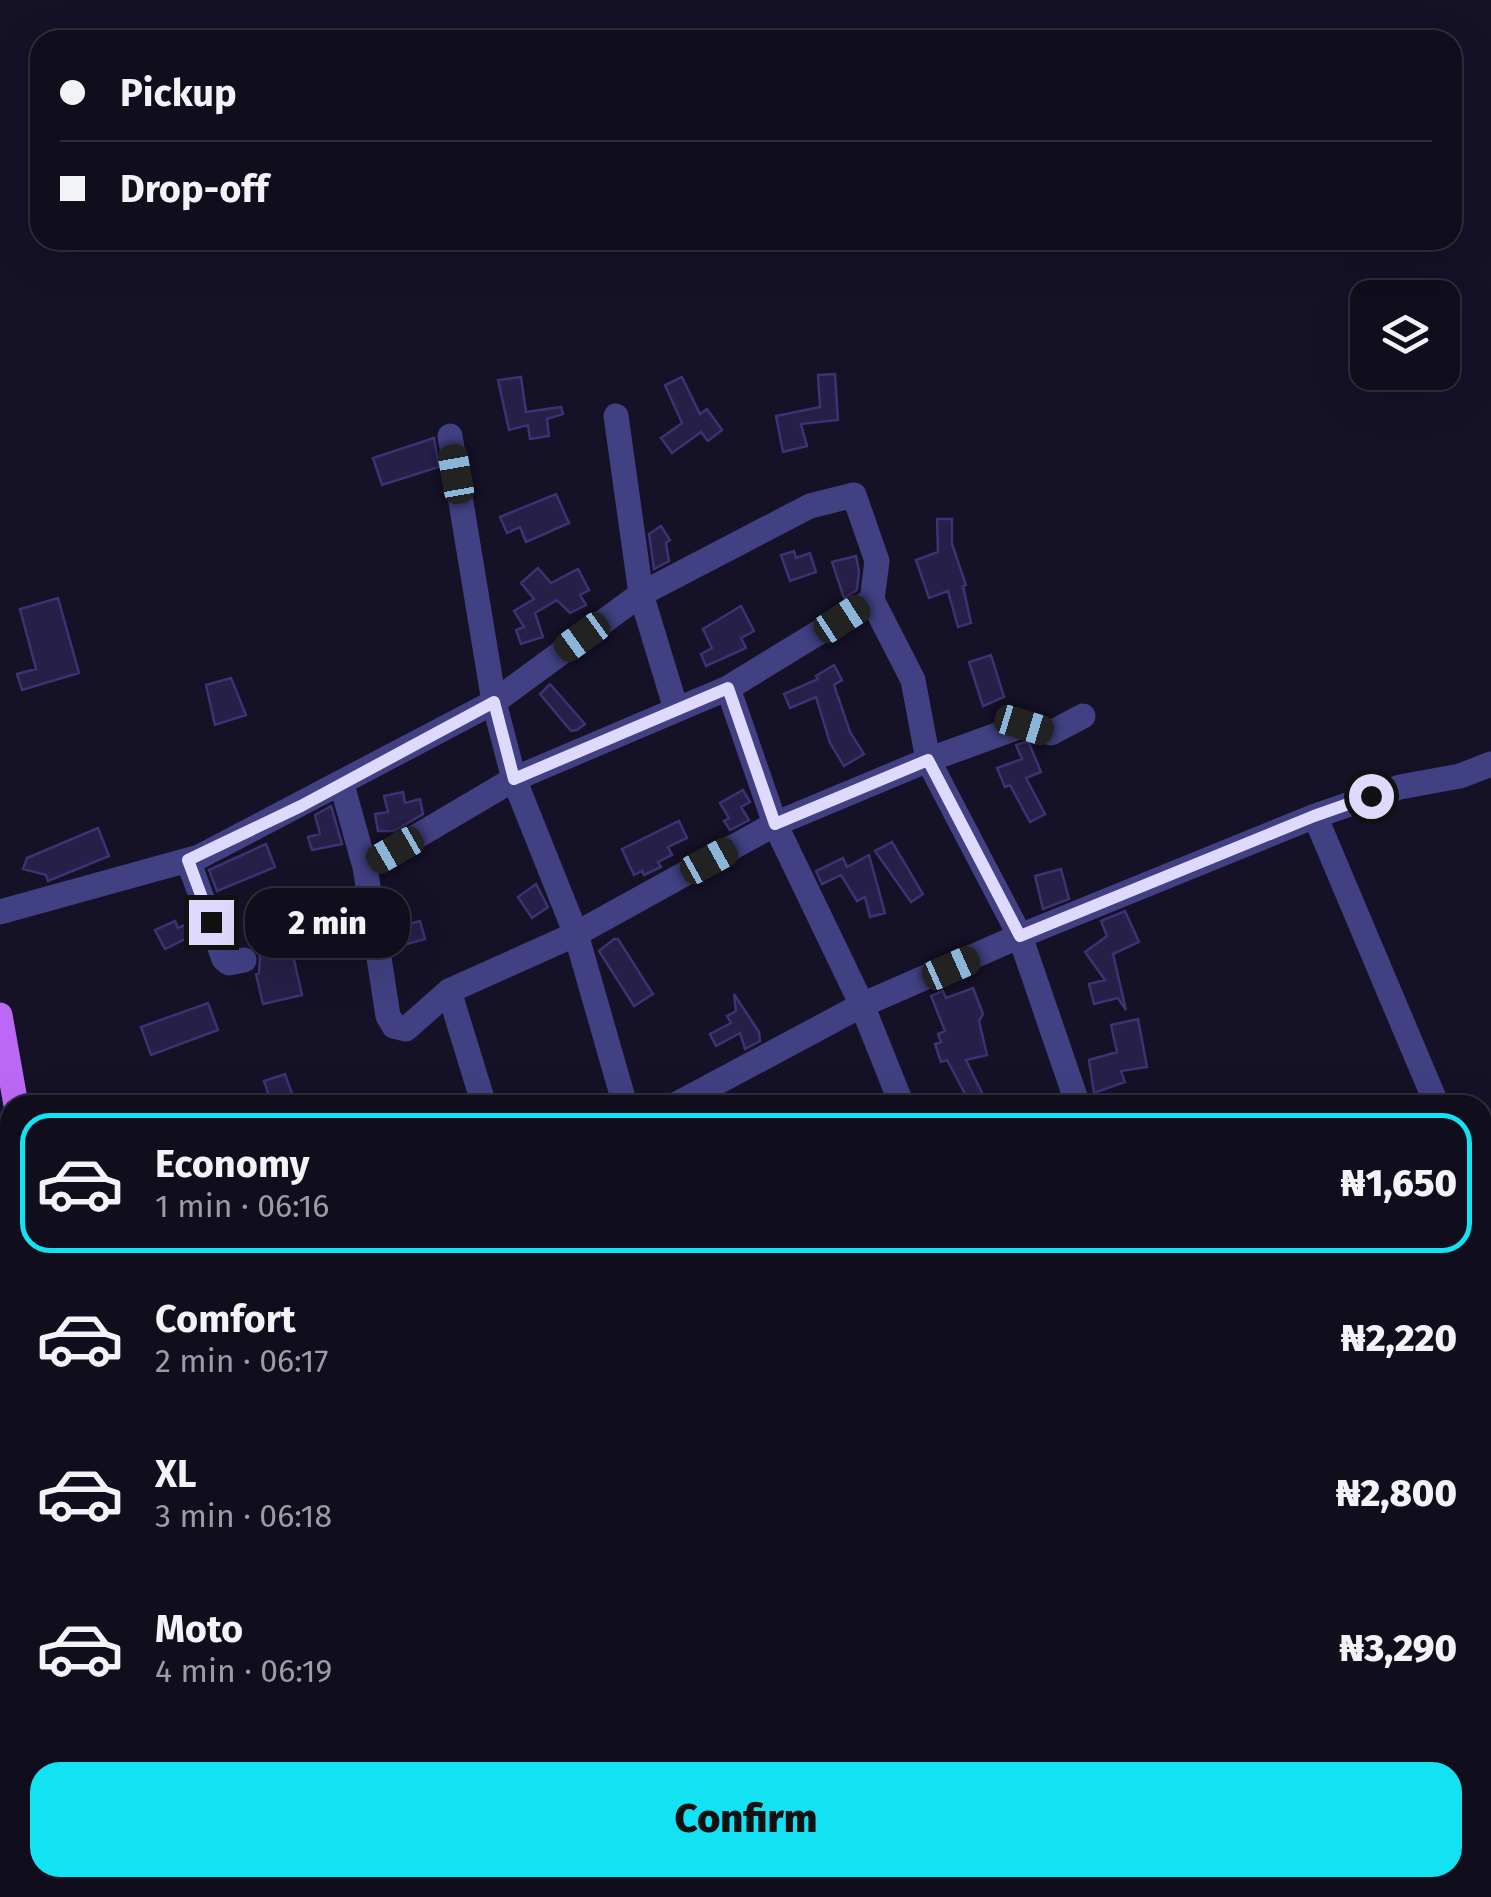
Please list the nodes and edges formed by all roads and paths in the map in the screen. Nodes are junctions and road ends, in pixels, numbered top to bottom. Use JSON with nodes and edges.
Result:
{"nodes":[{"id":1,"x":616,"y":416,"type":"dead end"},
{"id":2,"x":450,"y":436,"type":"dead end"},
{"id":3,"x":642,"y":594,"type":"junction"},
{"id":4,"x":872,"y":600,"type":"junction"},
{"id":5,"x":728,"y":688,"type":"junction"},
{"id":6,"x":494,"y":702,"type":"junction"},
{"id":7,"x":676,"y":708,"type":"junction"},
{"id":8,"x":1083,"y":716,"type":"dead end"},
{"id":9,"x":928,"y":760,"type":"junction"},
{"id":10,"x":1491,"y":764,"type":"edge"},
{"id":11,"x":514,"y":779,"type":"junction"},
{"id":12,"x":342,"y":785,"type":"junction"},
{"id":13,"x":1314,"y":816,"type":"junction"},
{"id":14,"x":775,"y":824,"type":"junction"},
{"id":15,"x":188,"y":860,"type":"junction"},
{"id":16,"x":365,"y":867,"type":"junction"},
{"id":17,"x":0,"y":912,"type":"edge"},
{"id":18,"x":576,"y":934,"type":"junction"},
{"id":19,"x":1020,"y":936,"type":"junction"},
{"id":20,"x":244,"y":960,"type":"dead end"},
{"id":21,"x":449,"y":991,"type":"junction"},
{"id":22,"x":862,"y":1005,"type":"junction"},
{"id":23,"x":0,"y":1015,"type":"edge"},
{"id":24,"x":14,"y":1095,"type":"edge"},
{"id":25,"x":481,"y":1095,"type":"edge"},
{"id":26,"x":622,"y":1095,"type":"edge"},
{"id":27,"x":694,"y":1095,"type":"edge"},
{"id":28,"x":898,"y":1095,"type":"edge"},
{"id":29,"x":1075,"y":1095,"type":"edge"},
{"id":30,"x":1433,"y":1095,"type":"edge"}],
"edges":[{"from":1,"to":3,"type":"street"},
{"from":2,"to":6,"type":"street"},
{"from":3,"to":4,"type":"street"},
{"from":3,"to":6,"type":"street"},
{"from":3,"to":7,"type":"street"},
{"from":4,"to":5,"type":"street"},
{"from":4,"to":9,"type":"street"},
{"from":5,"to":7,"type":"street"},
{"from":5,"to":14,"type":"street"},
{"from":6,"to":11,"type":"street"},
{"from":6,"to":12,"type":"street"},
{"from":7,"to":11,"type":"street"},
{"from":8,"to":9,"type":"street"},
{"from":9,"to":14,"type":"street"},
{"from":9,"to":19,"type":"street"},
{"from":10,"to":13,"type":"street"},
{"from":11,"to":16,"type":"street"},
{"from":11,"to":18,"type":"street"},
{"from":12,"to":15,"type":"street"},
{"from":12,"to":16,"type":"street"},
{"from":13,"to":19,"type":"street"},
{"from":13,"to":30,"type":"street"},
{"from":14,"to":18,"type":"street"},
{"from":14,"to":22,"type":"street"},
{"from":15,"to":17,"type":"street"},
{"from":15,"to":20,"type":"street"},
{"from":16,"to":21,"type":"street"},
{"from":18,"to":21,"type":"street"},
{"from":18,"to":26,"type":"street"},
{"from":19,"to":22,"type":"street"},
{"from":19,"to":29,"type":"street"},
{"from":21,"to":25,"type":"street"},
{"from":22,"to":27,"type":"street"},
{"from":22,"to":28,"type":"street"},
{"from":23,"to":24,"type":"main road"}]}
